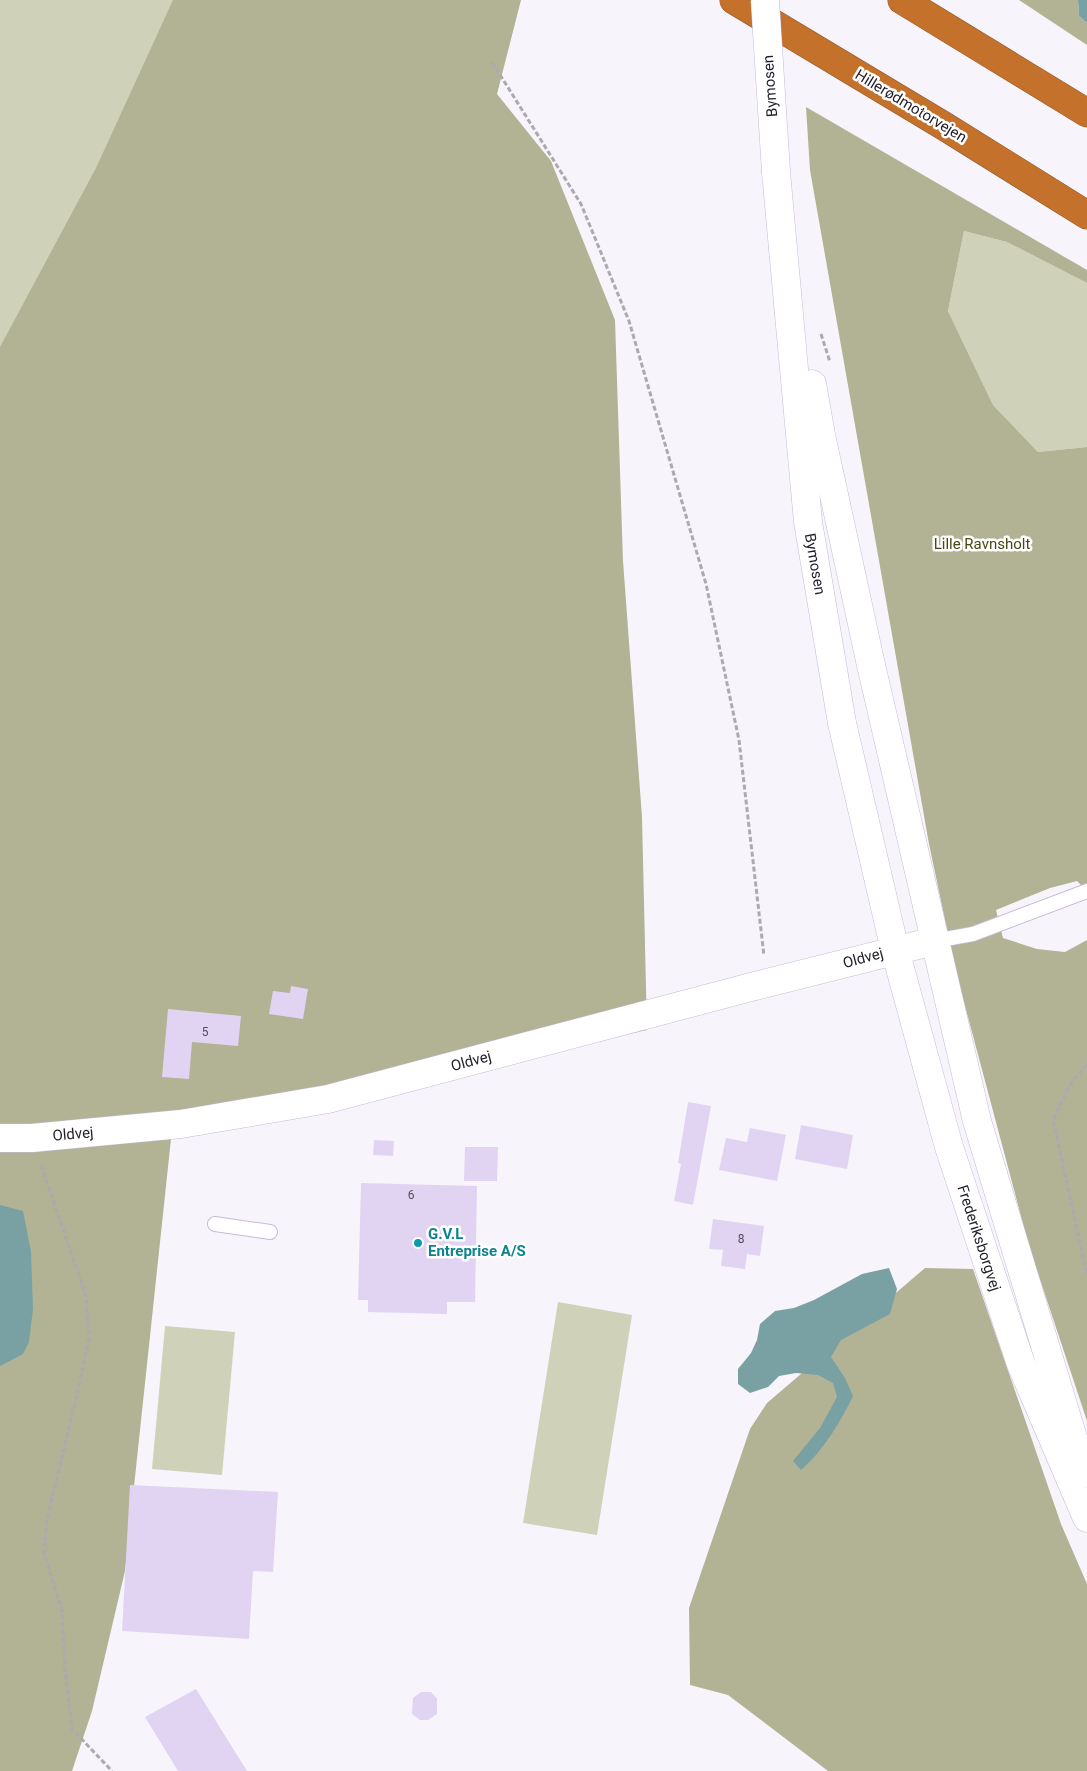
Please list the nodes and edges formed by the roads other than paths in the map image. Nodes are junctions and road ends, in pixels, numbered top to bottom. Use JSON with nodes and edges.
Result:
{"nodes":[{"id":1,"x":734,"y":0,"type":"edge"},
{"id":2,"x":765,"y":0,"type":"edge"},
{"id":3,"x":902,"y":0,"type":"edge"},
{"id":4,"x":1087,"y":113,"type":"edge"},
{"id":5,"x":776,"y":172,"type":"junction"},
{"id":6,"x":1087,"y":215,"type":"edge"},
{"id":7,"x":1087,"y":891,"type":"edge"},
{"id":8,"x":934,"y":941,"type":"junction"},
{"id":9,"x":895,"y":950,"type":"junction"},
{"id":10,"x":0,"y":1138,"type":"edge"},
{"id":11,"x":215,"y":1224,"type":"dead end"},
{"id":12,"x":270,"y":1232,"type":"dead end"},
{"id":13,"x":1087,"y":1482,"type":"edge"},
{"id":14,"x":1087,"y":1518,"type":"edge"}],
"edges":[{"from":1,"to":6,"type":"highway","name":"Hillerødmotorvejen"},
{"from":2,"to":5,"type":"street","name":"Bymosen","bridge":true},
{"from":3,"to":4,"type":"highway"},
{"from":5,"to":8,"type":"street","name":"Bymosen"},
{"from":5,"to":9,"type":"street","name":"Bymosen"},
{"from":7,"to":8,"type":"lane"},
{"from":8,"to":9,"type":"street","name":"Oldvej"},
{"from":8,"to":13,"type":"street","name":"Frederiksborgvej"},
{"from":9,"to":10,"type":"street","name":"Oldvej"},
{"from":9,"to":14,"type":"street","name":"Frederiksborgvej"},
{"from":11,"to":12,"type":"lane"}]}
